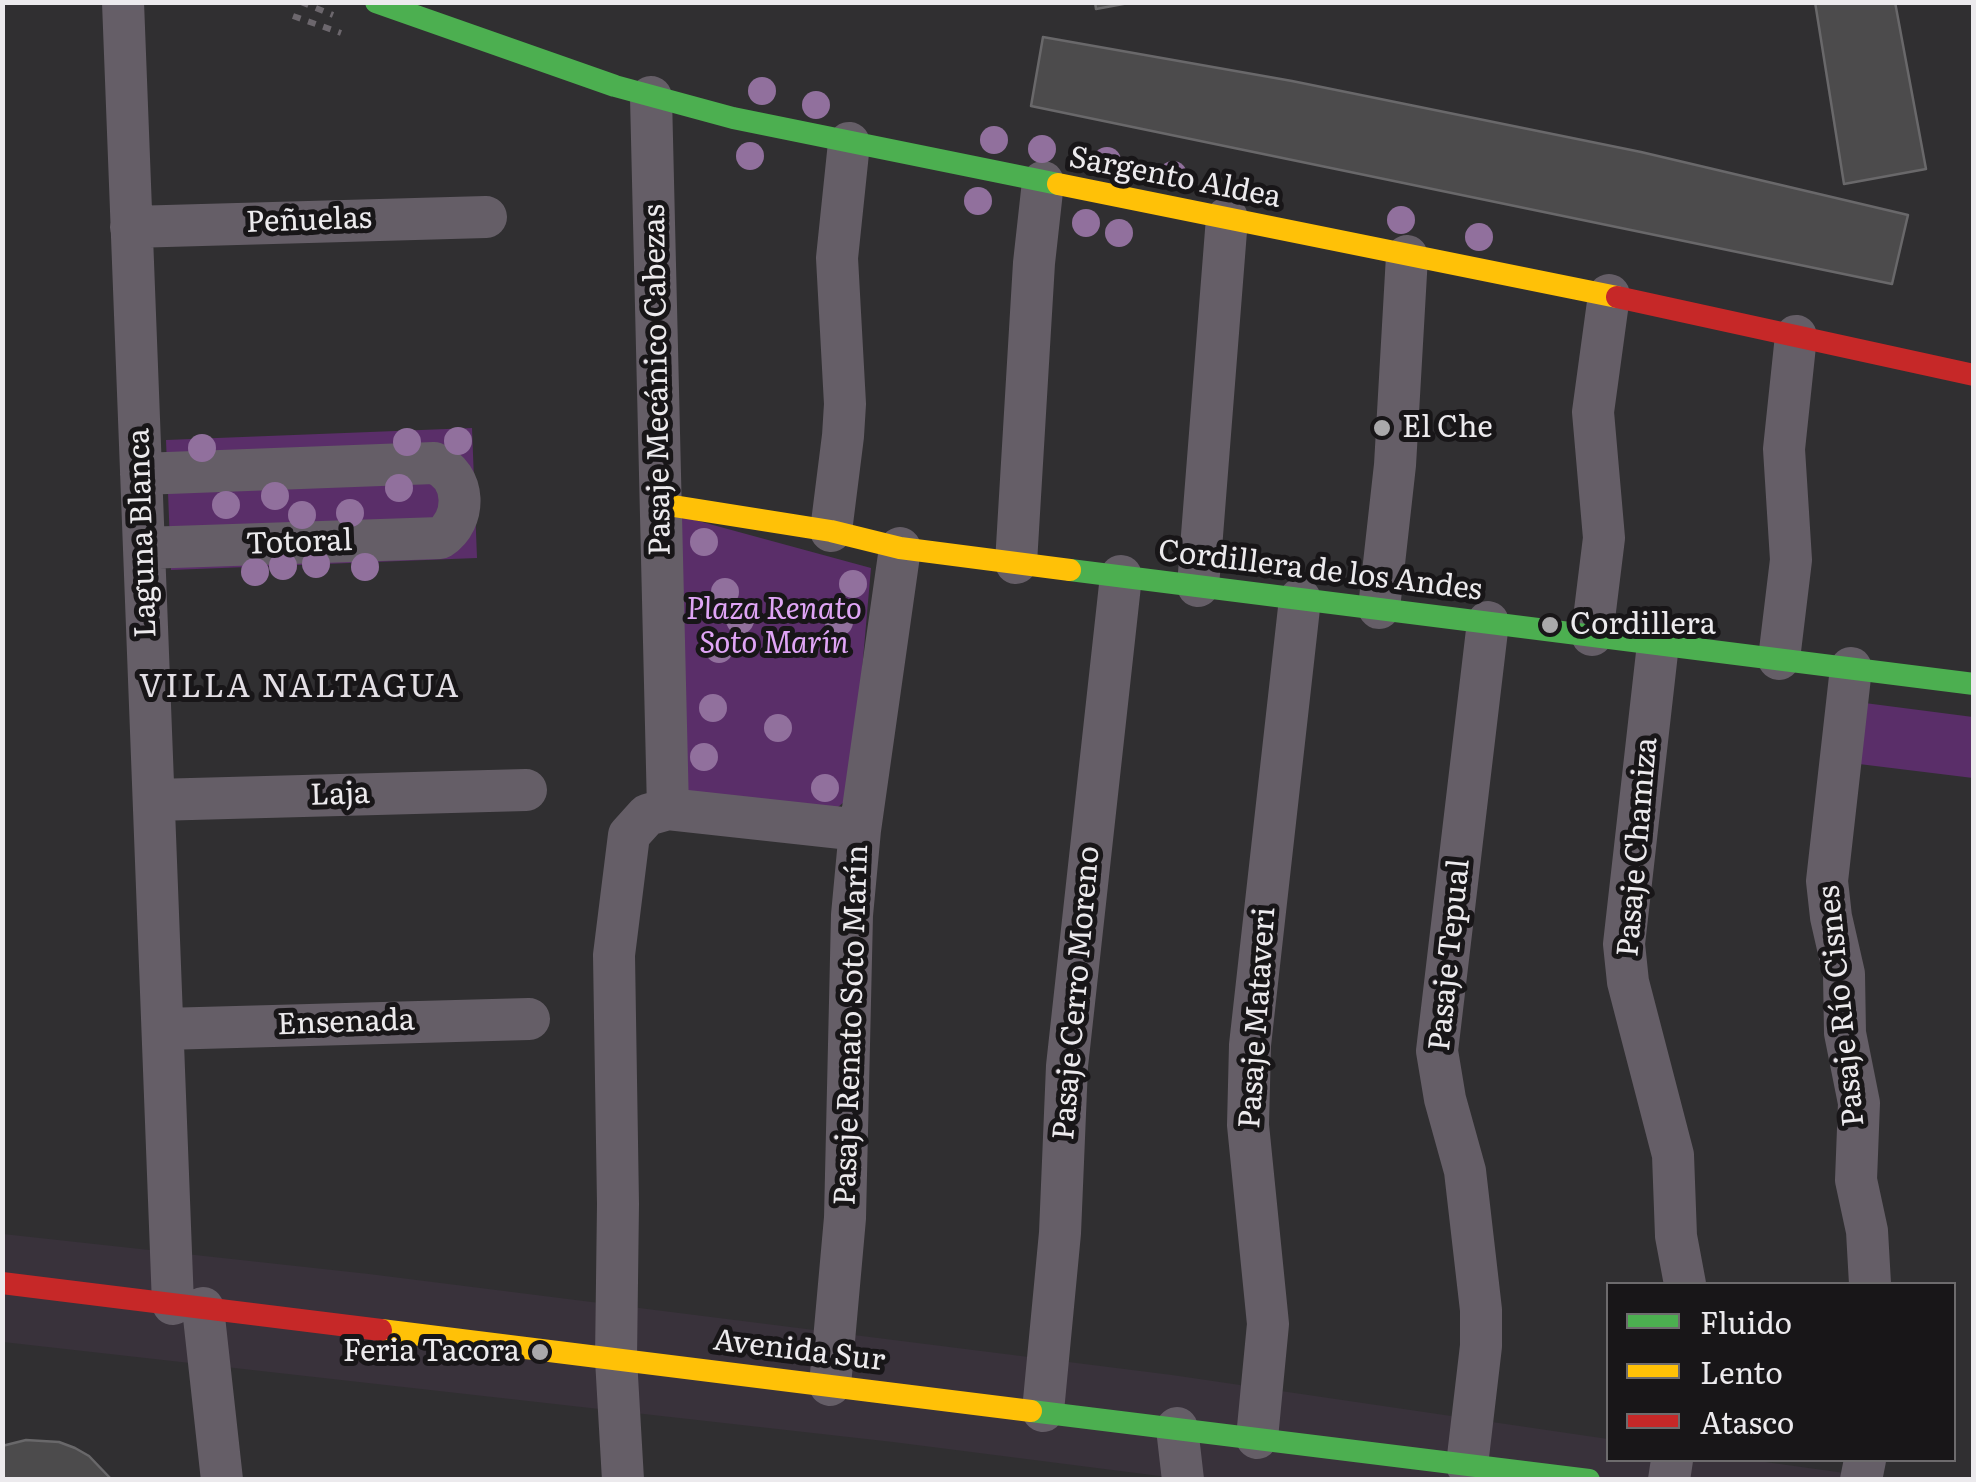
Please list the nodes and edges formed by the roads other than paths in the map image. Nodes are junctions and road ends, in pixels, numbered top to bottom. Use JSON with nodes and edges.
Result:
{"nodes":[{"id":1,"x":124,"y":2,"type":"edge"},
{"id":2,"x":376,"y":2,"type":"edge"},
{"id":3,"x":651,"y":98,"type":"junction"},
{"id":4,"x":849,"y":143,"type":"junction"},
{"id":5,"x":1043,"y":182,"type":"junction"},
{"id":6,"x":486,"y":217,"type":"dead end"},
{"id":7,"x":1227,"y":218,"type":"junction"},
{"id":8,"x":131,"y":226,"type":"junction"},
{"id":9,"x":1408,"y":256,"type":"junction"},
{"id":10,"x":1609,"y":295,"type":"junction"},
{"id":11,"x":1796,"y":336,"type":"junction"},
{"id":12,"x":1974,"y":375,"type":"edge"},
{"id":13,"x":141,"y":474,"type":"junction"},
{"id":14,"x":661,"y":504,"type":"junction"},
{"id":15,"x":831,"y":531,"type":"junction"},
{"id":16,"x":144,"y":548,"type":"junction"},
{"id":17,"x":900,"y":548,"type":"junction"},
{"id":18,"x":1016,"y":562,"type":"junction"},
{"id":19,"x":1121,"y":576,"type":"junction"},
{"id":20,"x":1198,"y":586,"type":"junction"},
{"id":21,"x":1300,"y":598,"type":"junction"},
{"id":22,"x":1379,"y":608,"type":"junction"},
{"id":23,"x":1488,"y":622,"type":"junction"},
{"id":24,"x":1592,"y":635,"type":"junction"},
{"id":25,"x":1658,"y":644,"type":"junction"},
{"id":26,"x":1778,"y":659,"type":"junction"},
{"id":27,"x":1851,"y":668,"type":"junction"},
{"id":28,"x":1974,"y":684,"type":"edge"},
{"id":29,"x":526,"y":790,"type":"dead end"},
{"id":30,"x":154,"y":800,"type":"junction"},
{"id":31,"x":668,"y":809,"type":"junction"},
{"id":32,"x":860,"y":830,"type":"junction"},
{"id":33,"x":529,"y":1018,"type":"dead end"},
{"id":34,"x":163,"y":1029,"type":"junction"},
{"id":35,"x":1686,"y":1282,"type":"edge"},
{"id":36,"x":1870,"y":1282,"type":"edge"},
{"id":37,"x":2,"y":1283,"type":"edge"},
{"id":38,"x":188,"y":1306,"type":"junction"},
{"id":39,"x":616,"y":1359,"type":"junction"},
{"id":40,"x":830,"y":1385,"type":"junction"},
{"id":41,"x":1042,"y":1411,"type":"junction"},
{"id":42,"x":1177,"y":1428,"type":"junction"},
{"id":43,"x":1257,"y":1438,"type":"junction"},
{"id":44,"x":1466,"y":1464,"type":"junction"},
{"id":45,"x":1363,"y":1465,"type":"edge"},
{"id":46,"x":222,"y":1480,"type":"edge"},
{"id":47,"x":623,"y":1480,"type":"edge"},
{"id":48,"x":1183,"y":1480,"type":"edge"},
{"id":49,"x":1589,"y":1480,"type":"edge"}],
"edges":[{"from":1,"to":8,"type":"street","name":"Laguna Blanca"},
{"from":2,"to":3,"type":"street","name":"Sargento Aldea"},
{"from":3,"to":4,"type":"street","name":"Sargento Aldea"},
{"from":3,"to":14,"type":"street","name":"Pasaje Mecánico Cabezas"},
{"from":4,"to":5,"type":"street","name":"Sargento Aldea"},
{"from":4,"to":15,"type":"street"},
{"from":5,"to":7,"type":"street","name":"Sargento Aldea"},
{"from":5,"to":18,"type":"street"},
{"from":6,"to":8,"type":"street","name":"Peñuelas"},
{"from":7,"to":9,"type":"street","name":"Sargento Aldea"},
{"from":7,"to":20,"type":"street"},
{"from":8,"to":13,"type":"street","name":"Laguna Blanca"},
{"from":9,"to":10,"type":"street","name":"Sargento Aldea"},
{"from":9,"to":22,"type":"street"},
{"from":10,"to":11,"type":"street","name":"Sargento Aldea"},
{"from":10,"to":24,"type":"street"},
{"from":11,"to":12,"type":"street","name":"Sargento Aldea"},
{"from":11,"to":26,"type":"street"},
{"from":13,"to":16,"type":"street","name":"Laguna Blanca"},
{"from":13,"to":16,"type":"street","name":"Totoral"},
{"from":14,"to":15,"type":"street","name":"Cordillera de los Andes"},
{"from":14,"to":31,"type":"street","name":"Pasaje Mecánico Cabezas"},
{"from":15,"to":17,"type":"street","name":"Cordillera de los Andes"},
{"from":16,"to":30,"type":"street","name":"Laguna Blanca"},
{"from":17,"to":18,"type":"street","name":"Cordillera de los Andes"},
{"from":17,"to":32,"type":"street","name":"Pasaje Renato Soto Marín"},
{"from":18,"to":19,"type":"street","name":"Cordillera de los Andes"},
{"from":19,"to":20,"type":"street","name":"Cordillera de los Andes"},
{"from":19,"to":41,"type":"street","name":"Pasaje Cerro Moreno"},
{"from":20,"to":21,"type":"street","name":"Cordillera de los Andes"},
{"from":21,"to":22,"type":"street","name":"Cordillera de los Andes"},
{"from":21,"to":43,"type":"street","name":"Pasaje Mataveri"},
{"from":22,"to":23,"type":"street","name":"Cordillera de los Andes"},
{"from":23,"to":24,"type":"street","name":"Cordillera de los Andes"},
{"from":23,"to":44,"type":"street","name":"Pasaje Tepual"},
{"from":24,"to":25,"type":"street","name":"Cordillera de los Andes"},
{"from":25,"to":26,"type":"street","name":"Cordillera de los Andes"},
{"from":25,"to":35,"type":"street","name":"Pasaje Chamiza"},
{"from":26,"to":27,"type":"street","name":"Cordillera de los Andes"},
{"from":27,"to":28,"type":"street","name":"Cordillera de los Andes"},
{"from":27,"to":36,"type":"street","name":"Pasaje Río Cisnes"},
{"from":29,"to":30,"type":"street","name":"Laja"},
{"from":30,"to":34,"type":"street","name":"Laguna Blanca"},
{"from":31,"to":32,"type":"street"},
{"from":31,"to":39,"type":"street"},
{"from":32,"to":40,"type":"street","name":"Pasaje Renato Soto Marín"},
{"from":33,"to":34,"type":"street","name":"Ensenada"},
{"from":34,"to":38,"type":"street","name":"Laguna Blanca"},
{"from":37,"to":38,"type":"street","name":"Avenida Sur"},
{"from":38,"to":39,"type":"street","name":"Avenida Sur"},
{"from":38,"to":46,"type":"street","name":"Laguna Blanca"},
{"from":39,"to":40,"type":"street","name":"Avenida Sur"},
{"from":39,"to":47,"type":"street"},
{"from":40,"to":41,"type":"street","name":"Avenida Sur"},
{"from":41,"to":42,"type":"street","name":"Avenida Sur"},
{"from":42,"to":43,"type":"street","name":"Avenida Sur"},
{"from":42,"to":48,"type":"street"},
{"from":43,"to":45,"type":"street","name":"Avenida Sur"},
{"from":44,"to":45,"type":"street","name":"Avenida Sur"},
{"from":44,"to":49,"type":"street","name":"Avenida Sur"}]}
